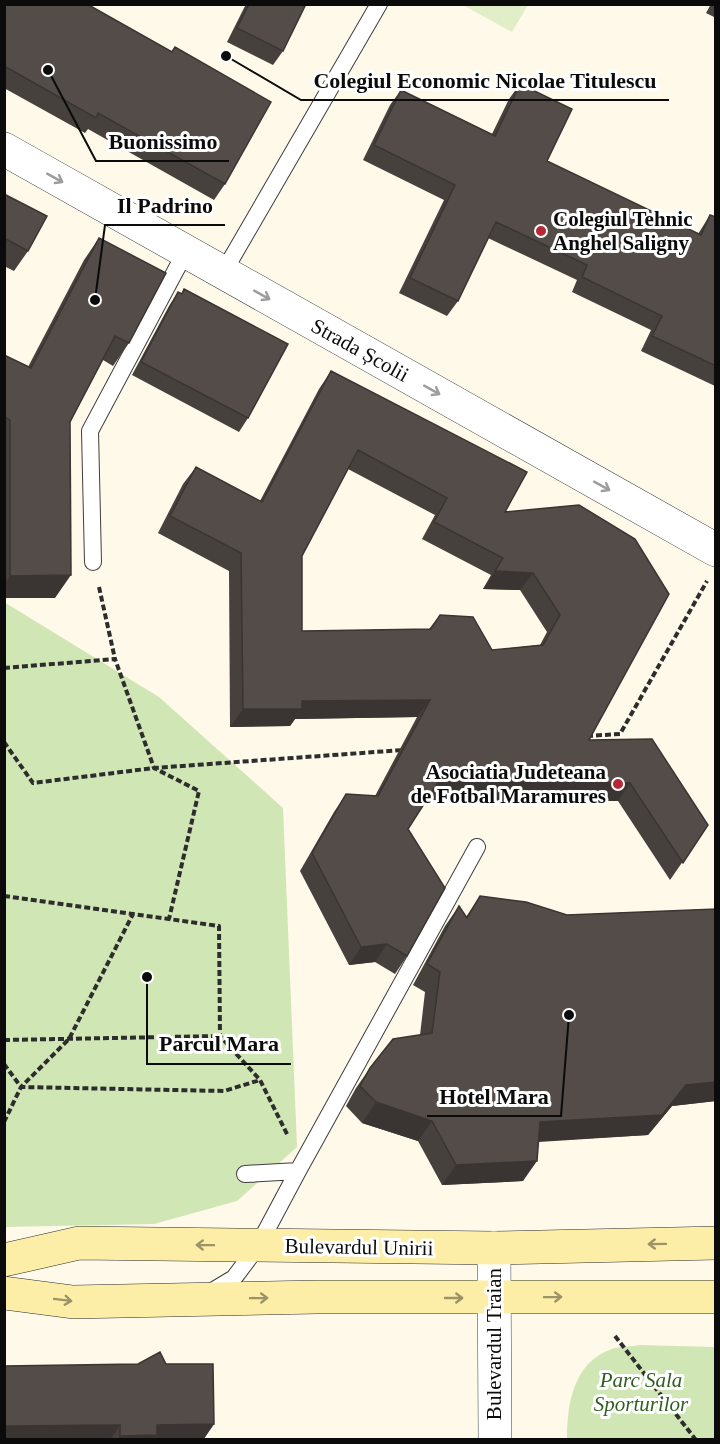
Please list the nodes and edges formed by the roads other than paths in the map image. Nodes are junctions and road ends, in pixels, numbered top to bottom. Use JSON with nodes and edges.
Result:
{"nodes":[{"id":1,"x":379,"y":4,"type":"edge"},
{"id":2,"x":4,"y":150,"type":"edge"},
{"id":3,"x":186,"y":251,"type":"junction"},
{"id":4,"x":223,"y":273,"type":"junction"},
{"id":5,"x":93,"y":562,"type":"road end"},
{"id":6,"x":713,"y":563,"type":"edge"},
{"id":7,"x":477,"y":847,"type":"dead end"},
{"id":8,"x":300,"y":1167,"type":"junction"},
{"id":9,"x":245,"y":1174,"type":"dead end"},
{"id":10,"x":716,"y":1243,"type":"edge"},
{"id":11,"x":258,"y":1246,"type":"junction"},
{"id":12,"x":494,"y":1248,"type":"junction"},
{"id":13,"x":4,"y":1260,"type":"edge"},
{"id":14,"x":4,"y":1293,"type":"edge"},
{"id":15,"x":716,"y":1297,"type":"edge"},
{"id":16,"x":494,"y":1298,"type":"junction"},
{"id":17,"x":200,"y":1299,"type":"junction"},
{"id":18,"x":495,"y":1440,"type":"edge"}],
"edges":[{"from":1,"to":4,"type":"lane"},
{"from":2,"to":3,"type":"street","name":"Strada Școlii","one_way":true},
{"from":3,"to":4,"type":"street","name":"Strada Școlii"},
{"from":3,"to":5,"type":"lane"},
{"from":4,"to":6,"type":"street","name":"Strada Școlii","one_way":true},
{"from":7,"to":8,"type":"lane"},
{"from":8,"to":9,"type":"lane"},
{"from":8,"to":11,"type":"lane"},
{"from":10,"to":12,"type":"main road","name":"Bulevardul Unirii","one_way":true},
{"from":11,"to":12,"type":"main road","name":"Bulevardul Unirii"},
{"from":11,"to":13,"type":"main road","name":"Bulevardul Unirii","one_way":true},
{"from":11,"to":17,"type":"lane"},
{"from":12,"to":16,"type":"street","name":"Bulevardul Traian"},
{"from":14,"to":17,"type":"main road","one_way":true},
{"from":16,"to":15,"type":"main road","one_way":true},
{"from":17,"to":16,"type":"main road","one_way":true},
{"from":16,"to":18,"type":"street","name":"Bulevardul Traian"}]}
